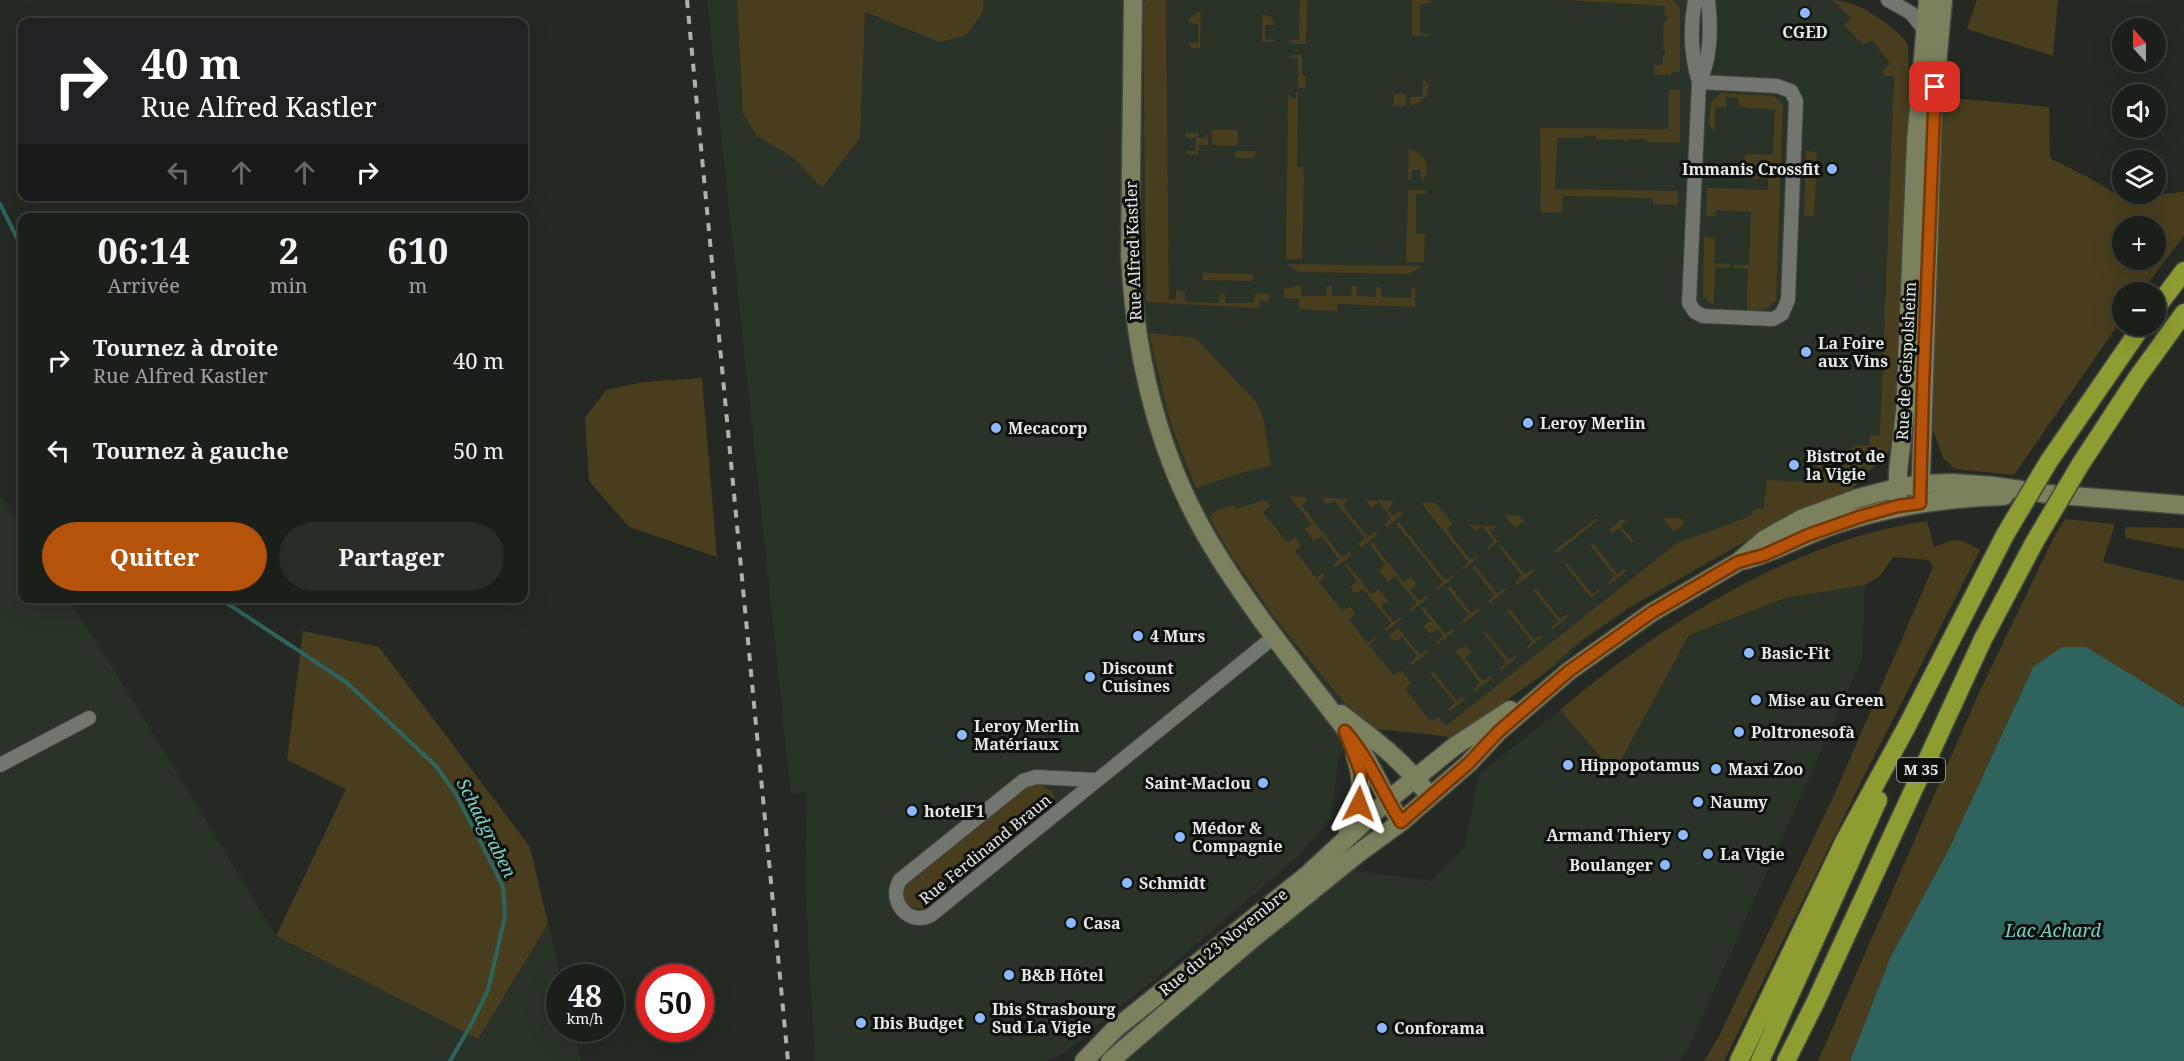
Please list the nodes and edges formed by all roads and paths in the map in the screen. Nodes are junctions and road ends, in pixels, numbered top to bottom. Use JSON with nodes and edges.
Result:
{"nodes":[{"id":1,"x":1133,"y":0,"type":"edge"},
{"id":2,"x":1695,"y":0,"type":"edge"},
{"id":3,"x":1708,"y":0,"type":"edge"},
{"id":4,"x":1888,"y":0,"type":"edge"},
{"id":5,"x":1928,"y":0,"type":"edge"},
{"id":6,"x":1943,"y":0,"type":"edge"},
{"id":7,"x":1924,"y":29,"type":"junction"},
{"id":8,"x":1699,"y":82,"type":"junction"},
{"id":9,"x":2184,"y":271,"type":"edge"},
{"id":10,"x":2166,"y":295,"type":"edge"},
{"id":11,"x":2184,"y":313,"type":"edge"},
{"id":12,"x":2135,"y":336,"type":"edge"},
{"id":13,"x":1920,"y":484,"type":"junction"},
{"id":14,"x":2048,"y":494,"type":"junction"},
{"id":15,"x":1897,"y":497,"type":"junction"},
{"id":16,"x":1920,"y":503,"type":"junction"},
{"id":17,"x":2184,"y":505,"type":"edge"},
{"id":18,"x":1275,"y":636,"type":"junction"},
{"id":19,"x":1569,"y":671,"type":"junction"},
{"id":20,"x":1326,"y":703,"type":"junction"},
{"id":21,"x":89,"y":718,"type":"dead end"},
{"id":22,"x":1907,"y":726,"type":"junction"},
{"id":23,"x":1345,"y":731,"type":"junction"},
{"id":24,"x":0,"y":765,"type":"edge"},
{"id":25,"x":1415,"y":778,"type":"junction"},
{"id":26,"x":1095,"y":780,"type":"junction"},
{"id":27,"x":1429,"y":796,"type":"junction"},
{"id":28,"x":1387,"y":801,"type":"junction"},
{"id":29,"x":1401,"y":822,"type":"junction"},
{"id":30,"x":1346,"y":837,"type":"junction"},
{"id":31,"x":1084,"y":1061,"type":"edge"},
{"id":32,"x":1110,"y":1061,"type":"edge"},
{"id":33,"x":1739,"y":1061,"type":"edge"},
{"id":34,"x":1760,"y":1061,"type":"edge"},
{"id":35,"x":1786,"y":1061,"type":"edge"}],
"edges":[{"from":1,"to":18,"type":"main road","name":"Rue Alfred Kastler"},
{"from":2,"to":8,"type":"street"},
{"from":3,"to":8,"type":"street"},
{"from":4,"to":7,"type":"street"},
{"from":5,"to":7,"type":"main road","name":"Rue de Geispolsheim"},
{"from":6,"to":13,"type":"main road","name":"Rue de Geispolsheim"},
{"from":7,"to":15,"type":"main road","name":"Rue de Geispolsheim"},
{"from":8,"to":8,"type":"street"},
{"from":9,"to":10,"type":"highway"},
{"from":11,"to":35,"type":"highway","number":"M 35","bridge":true},
{"from":12,"to":22,"type":"highway","number":"M 35","bridge":true},
{"from":13,"to":14,"type":"main road"},
{"from":13,"to":15,"type":"main road"},
{"from":13,"to":16,"type":"main road","name":"Rue de Geispolsheim"},
{"from":14,"to":16,"type":"main road"},
{"from":14,"to":17,"type":"main road"},
{"from":15,"to":16,"type":"main road"},
{"from":15,"to":19,"type":"main road"},
{"from":18,"to":20,"type":"main road","name":"Rue Alfred Kastler"},
{"from":18,"to":26,"type":"street","name":"Rue Ferdinand Braun"},
{"from":19,"to":25,"type":"main road","name":"Rue du 23 Novembre"},
{"from":19,"to":27,"type":"main road"},
{"from":20,"to":23,"type":"main road","name":"Rue Alfred Kastler"},
{"from":20,"to":25,"type":"main road","name":"Rue Alfred Kastler"},
{"from":21,"to":24,"type":"street"},
{"from":22,"to":33,"type":"highway"},
{"from":22,"to":34,"type":"highway","number":"M 35"},
{"from":23,"to":28,"type":"main road","name":"Rue Alfred Kastler"},
{"from":23,"to":30,"type":"main road"},
{"from":25,"to":27,"type":"main road","name":"Rue Alfred Kastler"},
{"from":25,"to":28,"type":"main road","name":"Rue du 23 Novembre"},
{"from":26,"to":26,"type":"street","name":"Rue Ferdinand Braun"},
{"from":27,"to":29,"type":"main road"},
{"from":28,"to":29,"type":"main road","name":"Rue Alfred Kastler"},
{"from":28,"to":30,"type":"main road","name":"Rue du 23 Novembre"},
{"from":29,"to":32,"type":"main road"},
{"from":30,"to":31,"type":"main road","name":"Rue du 23 Novembre"}]}
